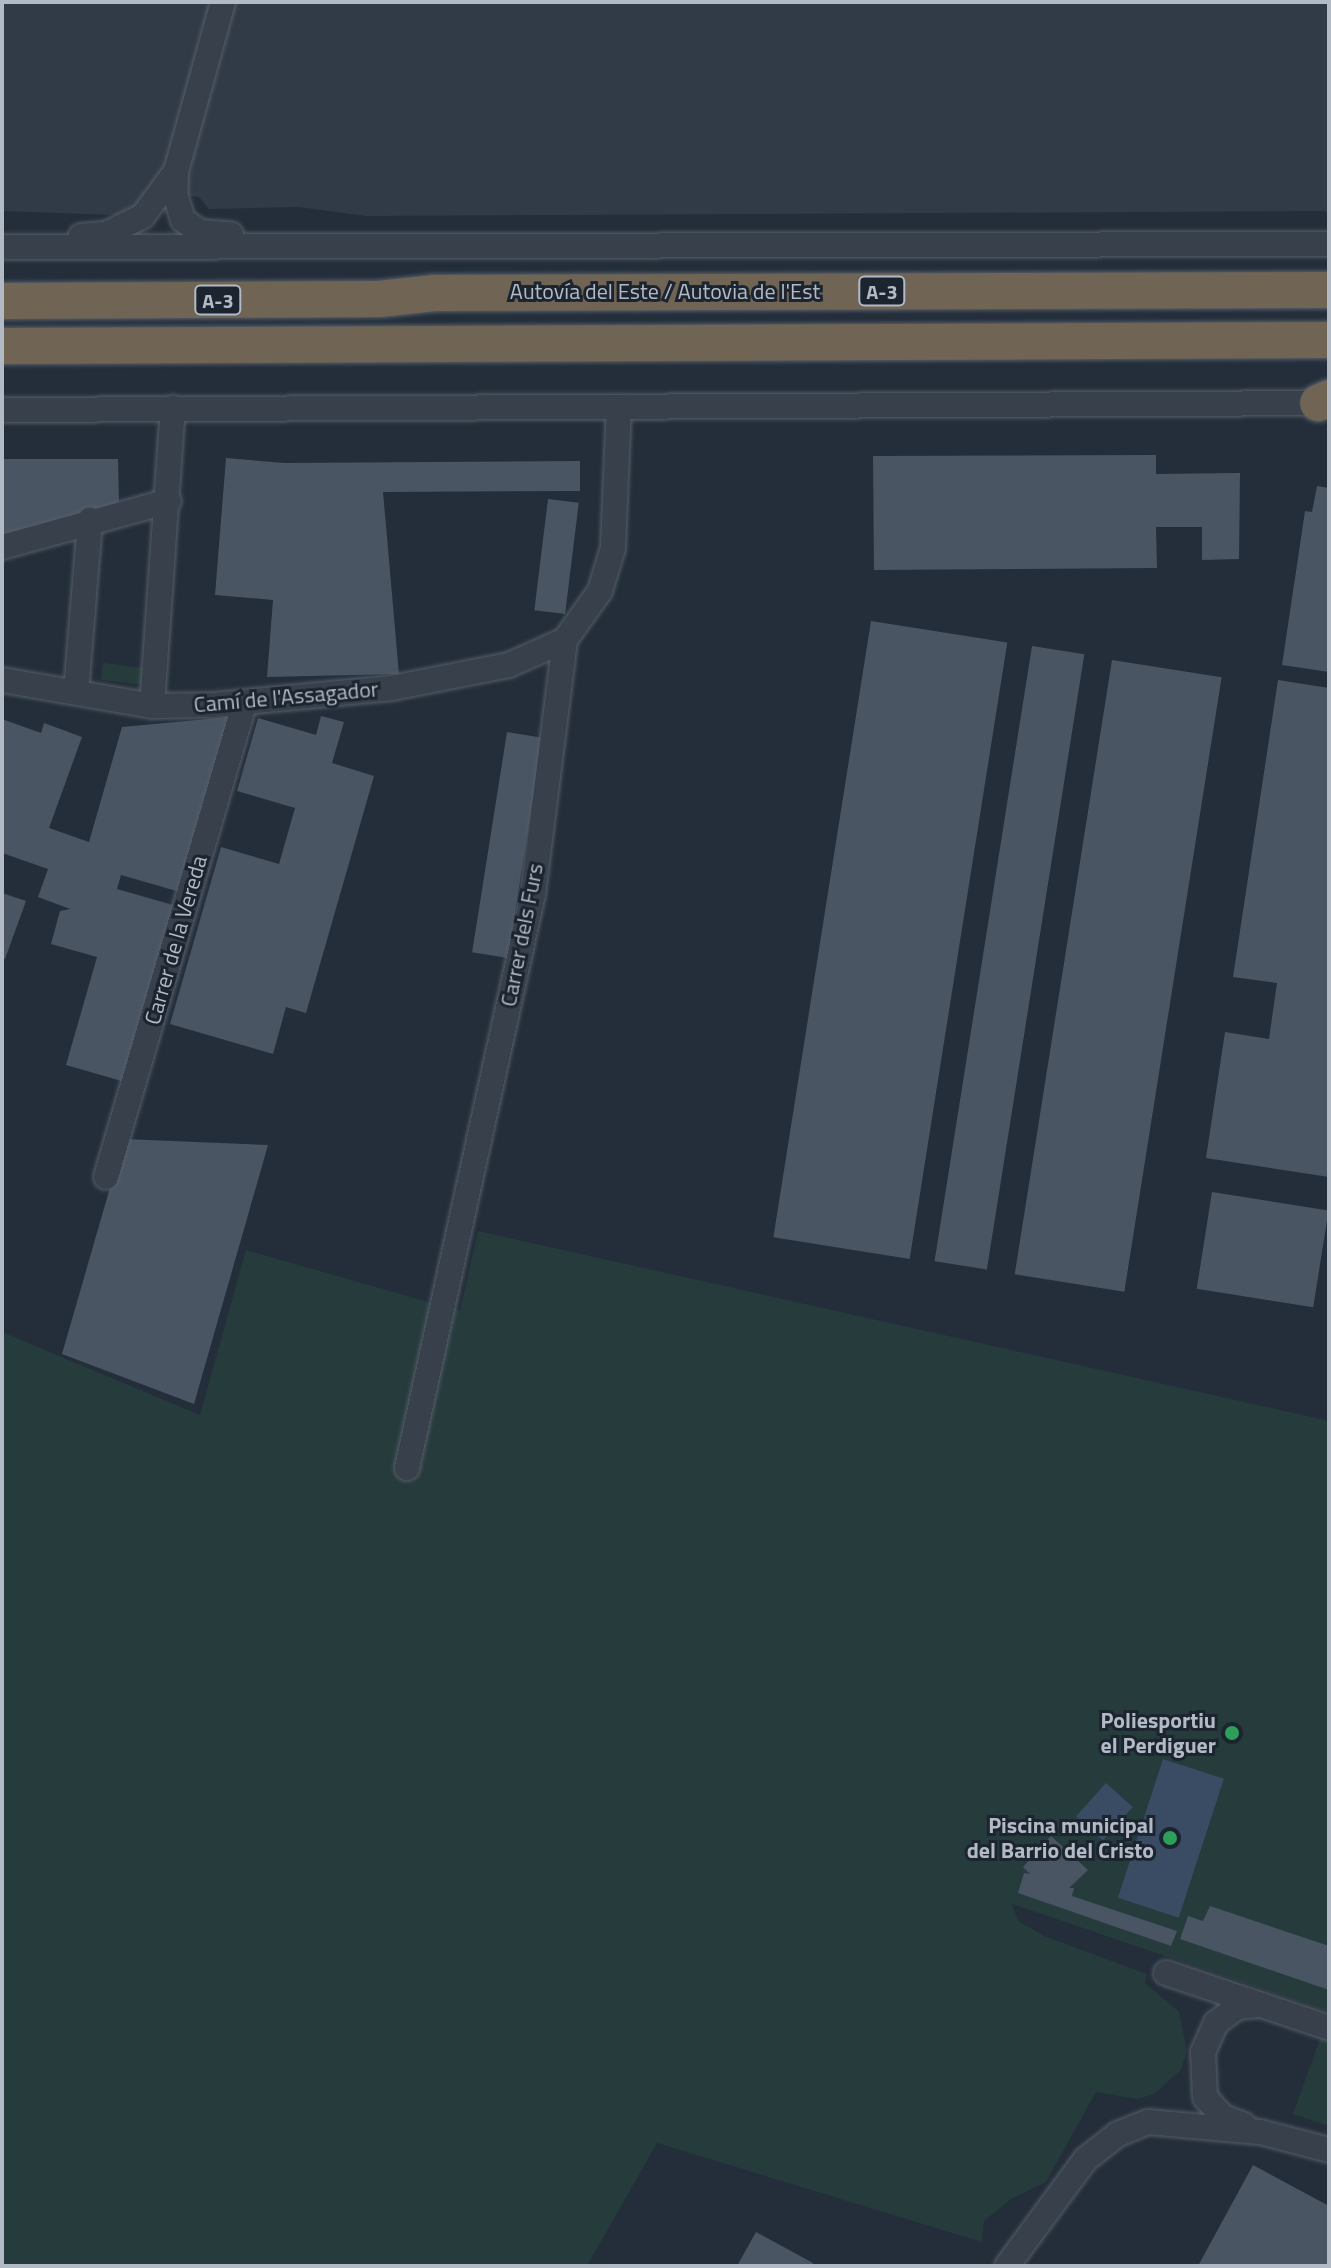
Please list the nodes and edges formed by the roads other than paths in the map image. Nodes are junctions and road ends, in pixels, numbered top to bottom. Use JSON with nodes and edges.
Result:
{"nodes":[{"id":1,"x":223,"y":2,"type":"edge"},
{"id":2,"x":176,"y":182,"type":"junction"},
{"id":3,"x":1329,"y":244,"type":"edge"},
{"id":4,"x":2,"y":245,"type":"edge"},
{"id":5,"x":143,"y":248,"type":"junction"},
{"id":6,"x":320,"y":248,"type":"junction"},
{"id":7,"x":2,"y":279,"type":"edge"},
{"id":8,"x":1329,"y":290,"type":"edge"},
{"id":9,"x":434,"y":293,"type":"junction"},
{"id":10,"x":2,"y":301,"type":"edge"},
{"id":11,"x":1329,"y":340,"type":"edge"},
{"id":12,"x":2,"y":346,"type":"edge"},
{"id":13,"x":1325,"y":401,"type":"edge"},
{"id":14,"x":619,"y":407,"type":"junction"},
{"id":15,"x":173,"y":408,"type":"junction"},
{"id":16,"x":2,"y":410,"type":"edge"},
{"id":17,"x":169,"y":501,"type":"junction"},
{"id":18,"x":90,"y":520,"type":"junction"},
{"id":19,"x":2,"y":547,"type":"edge"},
{"id":20,"x":2,"y":564,"type":"edge"},
{"id":21,"x":565,"y":640,"type":"junction"},
{"id":22,"x":2,"y":680,"type":"edge"},
{"id":23,"x":76,"y":692,"type":"junction"},
{"id":24,"x":245,"y":702,"type":"junction"},
{"id":25,"x":152,"y":706,"type":"junction"},
{"id":26,"x":106,"y":1177,"type":"dead end"},
{"id":27,"x":407,"y":1468,"type":"dead end"},
{"id":28,"x":1166,"y":1973,"type":"dead end"},
{"id":29,"x":1262,"y":2005,"type":"junction"},
{"id":30,"x":1329,"y":2028,"type":"edge"},
{"id":31,"x":1260,"y":2132,"type":"junction"},
{"id":32,"x":1329,"y":2150,"type":"edge"},
{"id":33,"x":1007,"y":2266,"type":"edge"}],
"edges":[{"from":1,"to":2,"type":"street"},
{"from":2,"to":4,"type":"street"},
{"from":2,"to":5,"type":"street"},
{"from":2,"to":6,"type":"street"},
{"from":3,"to":6,"type":"street"},
{"from":4,"to":5,"type":"street"},
{"from":5,"to":6,"type":"street"},
{"from":7,"to":9,"type":"highway"},
{"from":8,"to":9,"type":"highway","name":"Autovía del Este / Autovia de l'Est","number":"A-3"},
{"from":9,"to":10,"type":"highway","name":"Autovía del Este / Autovia de l'Est","number":"A-3"},
{"from":11,"to":12,"type":"highway","number":"A-3"},
{"from":13,"to":14,"type":"street"},
{"from":14,"to":15,"type":"street"},
{"from":14,"to":21,"type":"street","name":"Carrer dels Furs"},
{"from":15,"to":16,"type":"street"},
{"from":15,"to":17,"type":"street"},
{"from":17,"to":18,"type":"street"},
{"from":17,"to":25,"type":"street"},
{"from":18,"to":19,"type":"street"},
{"from":18,"to":23,"type":"street"},
{"from":19,"to":20,"type":"street"},
{"from":21,"to":24,"type":"street","name":"Camí de l'Assagador"},
{"from":21,"to":27,"type":"street","name":"Carrer dels Furs"},
{"from":22,"to":23,"type":"street","name":"Camí de l'Assagador"},
{"from":23,"to":25,"type":"street","name":"Camí de l'Assagador"},
{"from":24,"to":25,"type":"street","name":"Camí de l'Assagador"},
{"from":24,"to":26,"type":"street","name":"Carrer de la Vereda"},
{"from":28,"to":29,"type":"street"},
{"from":29,"to":30,"type":"street"},
{"from":29,"to":31,"type":"street"},
{"from":31,"to":32,"type":"street"},
{"from":31,"to":33,"type":"street"}]}
